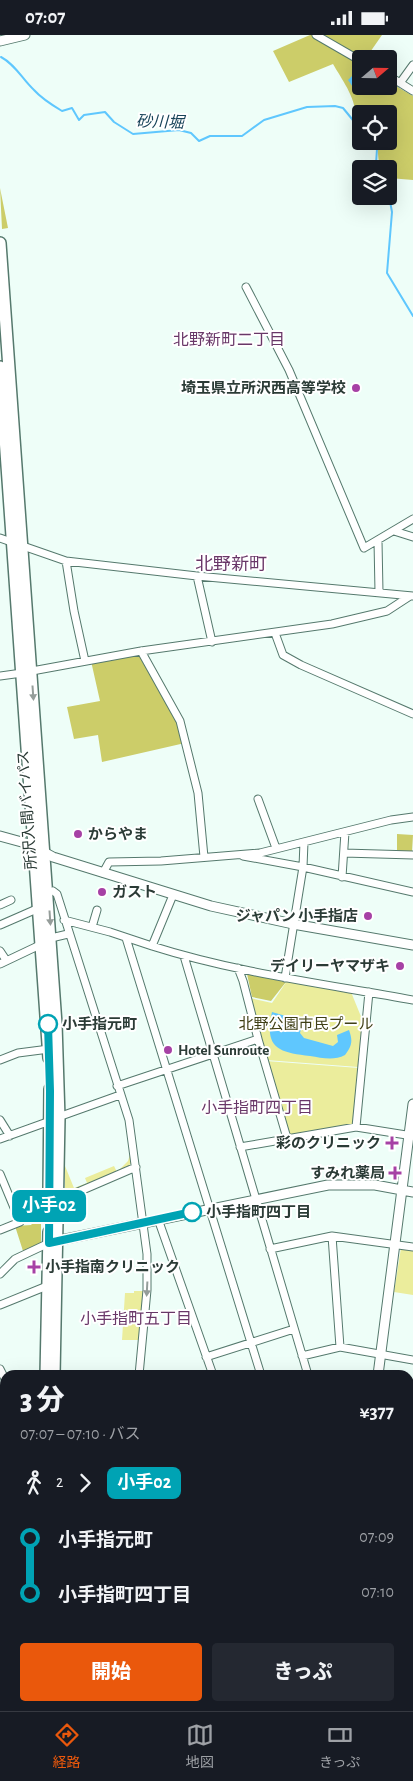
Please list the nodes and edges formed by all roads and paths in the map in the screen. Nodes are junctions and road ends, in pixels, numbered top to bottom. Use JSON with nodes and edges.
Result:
{"nodes":[{"id":1,"x":25,"y":35,"type":"edge"},
{"id":2,"x":316,"y":35,"type":"edge"},
{"id":3,"x":0,"y":41,"type":"edge"},
{"id":4,"x":352,"y":56,"type":"edge"},
{"id":5,"x":413,"y":65,"type":"edge"},
{"id":6,"x":400,"y":83,"type":"joint"},
{"id":7,"x":413,"y":91,"type":"edge"},
{"id":8,"x":0,"y":243,"type":"edge"},
{"id":9,"x":246,"y":287,"type":"dead end"},
{"id":10,"x":0,"y":367,"type":"edge"},
{"id":11,"x":4,"y":482,"type":"edge"},
{"id":12,"x":413,"y":519,"type":"edge"},
{"id":13,"x":394,"y":531,"type":"junction"},
{"id":14,"x":413,"y":537,"type":"edge"},
{"id":15,"x":0,"y":538,"type":"edge"},
{"id":16,"x":378,"y":541,"type":"junction"},
{"id":17,"x":18,"y":545,"type":"junction"},
{"id":18,"x":66,"y":561,"type":"junction"},
{"id":19,"x":197,"y":577,"type":"junction"},
{"id":20,"x":379,"y":592,"type":"junction"},
{"id":21,"x":412,"y":596,"type":"edge"},
{"id":22,"x":275,"y":633,"type":"junction"},
{"id":23,"x":212,"y":642,"type":"junction"},
{"id":24,"x":141,"y":651,"type":"junction"},
{"id":25,"x":85,"y":661,"type":"junction"},
{"id":26,"x":27,"y":672,"type":"junction"},
{"id":27,"x":0,"y":676,"type":"edge"},
{"id":28,"x":413,"y":714,"type":"edge"},
{"id":29,"x":258,"y":799,"type":"dead end"},
{"id":30,"x":413,"y":817,"type":"edge"},
{"id":31,"x":345,"y":832,"type":"junction"},
{"id":32,"x":0,"y":836,"type":"edge"},
{"id":33,"x":304,"y":842,"type":"junction"},
{"id":34,"x":34,"y":846,"type":"junction"},
{"id":35,"x":276,"y":848,"type":"junction"},
{"id":36,"x":45,"y":852,"type":"junction"},
{"id":37,"x":344,"y":853,"type":"junction"},
{"id":38,"x":230,"y":854,"type":"junction"},
{"id":39,"x":413,"y":855,"type":"edge"},
{"id":40,"x":204,"y":857,"type":"junction"},
{"id":41,"x":303,"y":867,"type":"junction"},
{"id":42,"x":103,"y":873,"type":"junction"},
{"id":43,"x":342,"y":877,"type":"junction"},
{"id":44,"x":53,"y":891,"type":"dead end"},
{"id":45,"x":413,"y":892,"type":"edge"},
{"id":46,"x":174,"y":895,"type":"junction"},
{"id":47,"x":11,"y":900,"type":"dead end"},
{"id":48,"x":0,"y":905,"type":"edge"},
{"id":49,"x":39,"y":907,"type":"junction"},
{"id":50,"x":98,"y":910,"type":"dead end"},
{"id":51,"x":64,"y":920,"type":"junction"},
{"id":52,"x":0,"y":925,"type":"edge"},
{"id":53,"x":293,"y":925,"type":"junction"},
{"id":54,"x":92,"y":927,"type":"junction"},
{"id":55,"x":68,"y":934,"type":"junction"},
{"id":56,"x":126,"y":938,"type":"junction"},
{"id":57,"x":46,"y":941,"type":"junction"},
{"id":58,"x":413,"y":945,"type":"edge"},
{"id":59,"x":152,"y":946,"type":"junction"},
{"id":60,"x":0,"y":951,"type":"edge"},
{"id":61,"x":184,"y":956,"type":"junction"},
{"id":62,"x":3,"y":962,"type":"edge"},
{"id":63,"x":238,"y":968,"type":"junction"},
{"id":64,"x":286,"y":977,"type":"junction"},
{"id":65,"x":369,"y":992,"type":"junction"},
{"id":66,"x":413,"y":1000,"type":"edge"},
{"id":67,"x":258,"y":1039,"type":"junction"},
{"id":68,"x":49,"y":1049,"type":"junction"},
{"id":69,"x":213,"y":1054,"type":"junction"},
{"id":70,"x":0,"y":1060,"type":"edge"},
{"id":71,"x":167,"y":1069,"type":"junction"},
{"id":72,"x":117,"y":1086,"type":"junction"},
{"id":73,"x":120,"y":1095,"type":"junction"},
{"id":74,"x":413,"y":1104,"type":"edge"},
{"id":75,"x":64,"y":1115,"type":"dead end"},
{"id":76,"x":0,"y":1119,"type":"edge"},
{"id":77,"x":50,"y":1121,"type":"junction"},
{"id":78,"x":356,"y":1127,"type":"junction"},
{"id":79,"x":411,"y":1135,"type":"edge"},
{"id":80,"x":10,"y":1136,"type":"junction"},
{"id":81,"x":287,"y":1138,"type":"junction"},
{"id":82,"x":0,"y":1139,"type":"edge"},
{"id":83,"x":240,"y":1147,"type":"junction"},
{"id":84,"x":136,"y":1167,"type":"junction"},
{"id":85,"x":0,"y":1174,"type":"edge"},
{"id":86,"x":402,"y":1190,"type":"junction"},
{"id":87,"x":413,"y":1192,"type":"edge"},
{"id":88,"x":256,"y":1198,"type":"junction"},
{"id":89,"x":57,"y":1201,"type":"junction"},
{"id":90,"x":210,"y":1209,"type":"junction"},
{"id":91,"x":158,"y":1219,"type":"junction"},
{"id":92,"x":143,"y":1223,"type":"junction"},
{"id":93,"x":0,"y":1230,"type":"edge"},
{"id":94,"x":332,"y":1236,"type":"junction"},
{"id":95,"x":53,"y":1241,"type":"junction"},
{"id":96,"x":394,"y":1244,"type":"junction"},
{"id":97,"x":413,"y":1247,"type":"edge"},
{"id":98,"x":270,"y":1249,"type":"junction"},
{"id":99,"x":0,"y":1274,"type":"edge"},
{"id":100,"x":47,"y":1286,"type":"junction"},
{"id":101,"x":0,"y":1305,"type":"edge"},
{"id":102,"x":294,"y":1329,"type":"junction"},
{"id":103,"x":251,"y":1343,"type":"junction"},
{"id":104,"x":340,"y":1347,"type":"junction"},
{"id":105,"x":380,"y":1354,"type":"junction"},
{"id":106,"x":302,"y":1356,"type":"junction"},
{"id":107,"x":206,"y":1357,"type":"junction"},
{"id":108,"x":413,"y":1360,"type":"edge"},
{"id":109,"x":46,"y":1370,"type":"edge"},
{"id":110,"x":54,"y":1370,"type":"edge"},
{"id":111,"x":139,"y":1370,"type":"edge"},
{"id":112,"x":211,"y":1370,"type":"edge"},
{"id":113,"x":259,"y":1370,"type":"edge"},
{"id":114,"x":306,"y":1370,"type":"edge"},
{"id":115,"x":378,"y":1370,"type":"edge"}],
"edges":[{"from":1,"to":3,"type":"street"},
{"from":2,"to":4,"type":"street"},
{"from":5,"to":6,"type":"street"},
{"from":6,"to":7,"type":"street"},
{"from":8,"to":17,"type":"highway","name":"所沢入間バイパス"},
{"from":9,"to":16,"type":"street"},
{"from":10,"to":11,"type":"highway","name":"所沢入間バイパス"},
{"from":11,"to":17,"type":"highway","name":"所沢入間バイパス"},
{"from":12,"to":13,"type":"street"},
{"from":13,"to":14,"type":"street"},
{"from":13,"to":16,"type":"street"},
{"from":15,"to":17,"type":"street"},
{"from":16,"to":20,"type":"street"},
{"from":17,"to":18,"type":"street"},
{"from":17,"to":26,"type":"highway","name":"所沢入間バイパス"},
{"from":18,"to":19,"type":"street"},
{"from":18,"to":25,"type":"street"},
{"from":19,"to":20,"type":"street"},
{"from":19,"to":23,"type":"street"},
{"from":20,"to":21,"type":"street"},
{"from":21,"to":22,"type":"street"},
{"from":22,"to":23,"type":"street"},
{"from":22,"to":28,"type":"street"},
{"from":23,"to":24,"type":"street"},
{"from":24,"to":25,"type":"street"},
{"from":24,"to":40,"type":"street"},
{"from":25,"to":26,"type":"street"},
{"from":26,"to":27,"type":"street"},
{"from":26,"to":34,"type":"highway","name":"所沢入間バイパス"},
{"from":26,"to":36,"type":"highway","name":"所沢入間バイパス","one_way":true},
{"from":29,"to":35,"type":"street"},
{"from":30,"to":31,"type":"street"},
{"from":31,"to":33,"type":"street"},
{"from":31,"to":37,"type":"street"},
{"from":32,"to":34,"type":"street"},
{"from":33,"to":35,"type":"street"},
{"from":33,"to":41,"type":"street"},
{"from":34,"to":36,"type":"street"},
{"from":34,"to":49,"type":"highway","name":"所沢入間バイパス"},
{"from":35,"to":38,"type":"street"},
{"from":36,"to":42,"type":"street"},
{"from":36,"to":57,"type":"highway","name":"所沢入間バイパス","one_way":true},
{"from":37,"to":39,"type":"street"},
{"from":37,"to":43,"type":"street"},
{"from":38,"to":40,"type":"street"},
{"from":38,"to":41,"type":"street"},
{"from":40,"to":42,"type":"street"},
{"from":41,"to":43,"type":"street"},
{"from":41,"to":53,"type":"street"},
{"from":42,"to":46,"type":"street"},
{"from":43,"to":45,"type":"street"},
{"from":44,"to":51,"type":"street"},
{"from":46,"to":53,"type":"street"},
{"from":46,"to":59,"type":"street"},
{"from":47,"to":48,"type":"street"},
{"from":49,"to":52,"type":"street"},
{"from":49,"to":57,"type":"highway","name":"所沢入間バイパス"},
{"from":50,"to":54,"type":"street"},
{"from":51,"to":54,"type":"street"},
{"from":51,"to":55,"type":"street"},
{"from":53,"to":58,"type":"street"},
{"from":53,"to":64,"type":"street"},
{"from":54,"to":56,"type":"street"},
{"from":55,"to":57,"type":"street"},
{"from":55,"to":72,"type":"street"},
{"from":56,"to":59,"type":"street"},
{"from":56,"to":71,"type":"street"},
{"from":57,"to":62,"type":"street"},
{"from":57,"to":68,"type":"highway","name":"所沢入間バイパス"},
{"from":57,"to":89,"type":"highway","name":"所沢入間バイパス"},
{"from":59,"to":61,"type":"street"},
{"from":60,"to":62,"type":"street"},
{"from":61,"to":63,"type":"street"},
{"from":61,"to":69,"type":"street"},
{"from":63,"to":64,"type":"street"},
{"from":63,"to":67,"type":"street"},
{"from":64,"to":65,"type":"street"},
{"from":65,"to":66,"type":"street"},
{"from":65,"to":78,"type":"street"},
{"from":67,"to":69,"type":"street"},
{"from":67,"to":81,"type":"street"},
{"from":68,"to":70,"type":"street"},
{"from":68,"to":77,"type":"highway","name":"所沢入間バイパス"},
{"from":69,"to":71,"type":"street"},
{"from":69,"to":83,"type":"street"},
{"from":71,"to":72,"type":"street"},
{"from":71,"to":90,"type":"street"},
{"from":72,"to":73,"type":"street"},
{"from":73,"to":75,"type":"street"},
{"from":73,"to":84,"type":"street"},
{"from":74,"to":79,"type":"street"},
{"from":76,"to":80,"type":"street"},
{"from":77,"to":80,"type":"street"},
{"from":77,"to":95,"type":"highway","name":"所沢入間バイパス"},
{"from":78,"to":79,"type":"street"},
{"from":78,"to":81,"type":"street"},
{"from":79,"to":86,"type":"street"},
{"from":80,"to":82,"type":"street"},
{"from":81,"to":83,"type":"street"},
{"from":83,"to":88,"type":"street"},
{"from":84,"to":89,"type":"street"},
{"from":84,"to":92,"type":"street"},
{"from":85,"to":93,"type":"street"},
{"from":86,"to":87,"type":"street"},
{"from":86,"to":88,"type":"street"},
{"from":86,"to":96,"type":"street"},
{"from":88,"to":90,"type":"street"},
{"from":88,"to":98,"type":"street"},
{"from":89,"to":95,"type":"highway","name":"所沢入間バイパス"},
{"from":90,"to":91,"type":"street"},
{"from":90,"to":103,"type":"street"},
{"from":91,"to":92,"type":"street"},
{"from":91,"to":107,"type":"street"},
{"from":92,"to":95,"type":"street"},
{"from":92,"to":111,"type":"street","one_way":true},
{"from":94,"to":96,"type":"street"},
{"from":94,"to":98,"type":"street"},
{"from":94,"to":104,"type":"street"},
{"from":95,"to":99,"type":"street"},
{"from":95,"to":100,"type":"highway","name":"所沢入間バイパス"},
{"from":95,"to":110,"type":"highway","name":"所沢入間バイパス"},
{"from":96,"to":97,"type":"street"},
{"from":96,"to":105,"type":"street"},
{"from":98,"to":102,"type":"street"},
{"from":100,"to":101,"type":"street"},
{"from":100,"to":109,"type":"highway","name":"所沢入間バイパス"},
{"from":102,"to":103,"type":"street"},
{"from":102,"to":106,"type":"street"},
{"from":103,"to":107,"type":"street"},
{"from":103,"to":113,"type":"street"},
{"from":104,"to":105,"type":"street"},
{"from":104,"to":106,"type":"street"},
{"from":105,"to":108,"type":"street"},
{"from":105,"to":115,"type":"street"},
{"from":106,"to":114,"type":"street"},
{"from":107,"to":112,"type":"street"}]}
